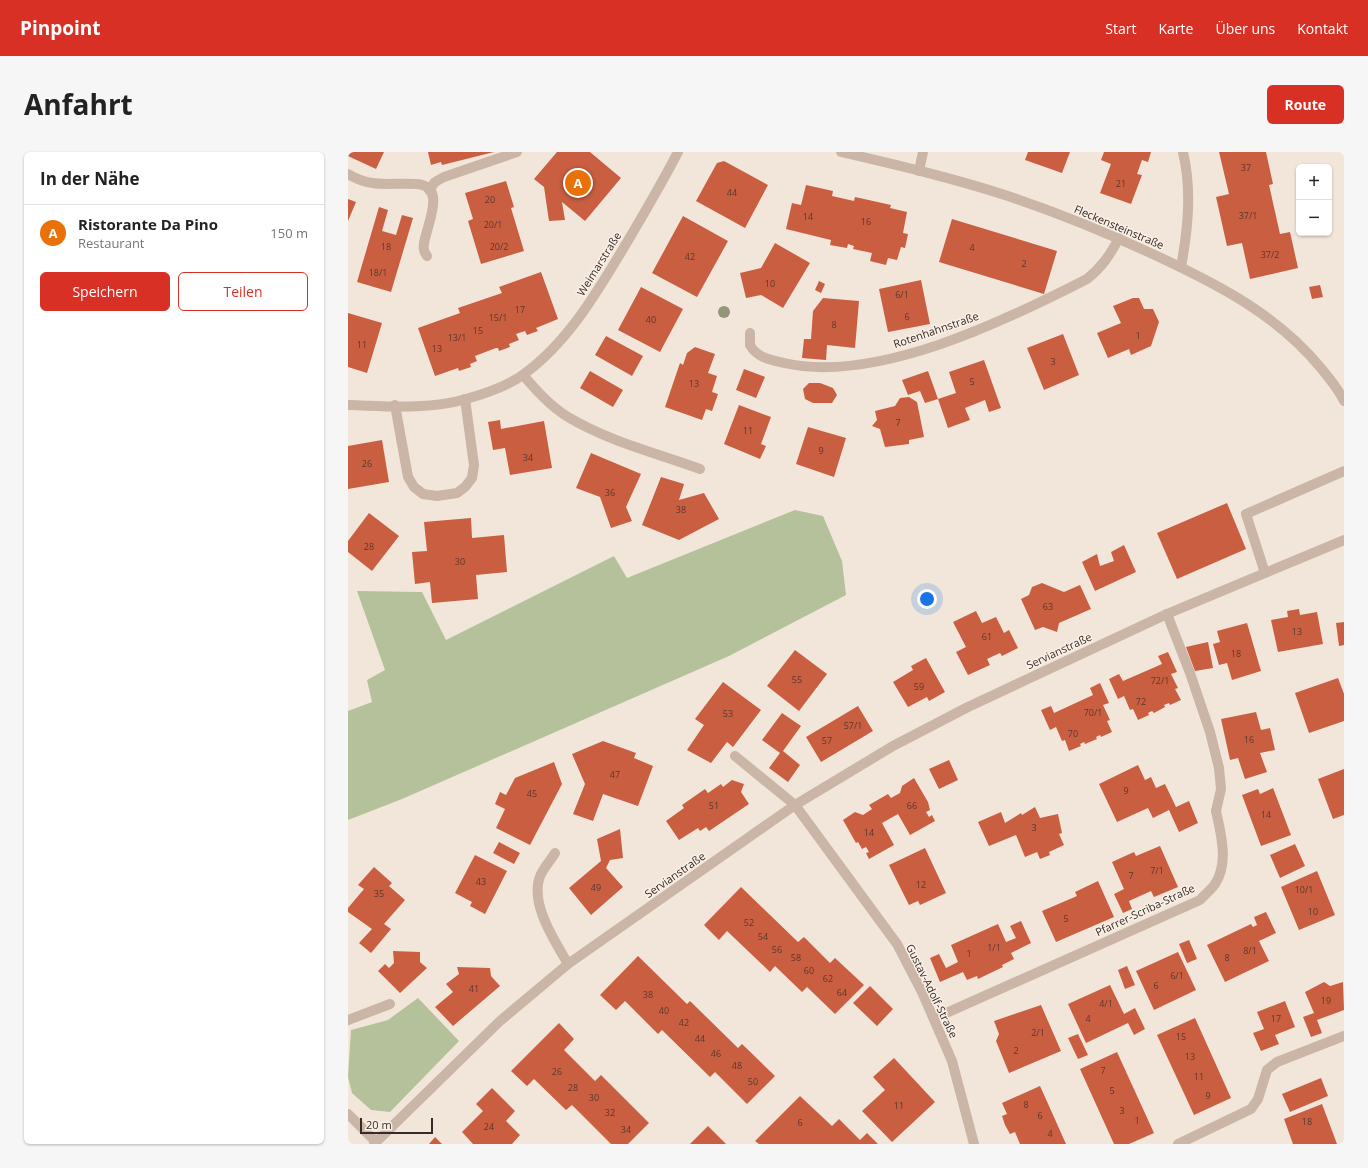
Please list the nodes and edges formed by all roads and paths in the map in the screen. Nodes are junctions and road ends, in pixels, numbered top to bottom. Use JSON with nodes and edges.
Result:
{"nodes":[{"id":1,"x":517,"y":152,"type":"edge"},
{"id":2,"x":678,"y":152,"type":"edge"},
{"id":3,"x":841,"y":152,"type":"edge"},
{"id":4,"x":923,"y":152,"type":"edge"},
{"id":5,"x":1183,"y":152,"type":"edge"},
{"id":6,"x":919,"y":171,"type":"junction"},
{"id":7,"x":348,"y":174,"type":"edge"},
{"id":8,"x":429,"y":190,"type":"junction"},
{"id":9,"x":1119,"y":238,"type":"junction"},
{"id":10,"x":427,"y":256,"type":"dead end"},
{"id":11,"x":1181,"y":267,"type":"junction"},
{"id":12,"x":750,"y":333,"type":"dead end"},
{"id":13,"x":523,"y":374,"type":"junction"},
{"id":14,"x":465,"y":399,"type":"junction"},
{"id":15,"x":1344,"y":401,"type":"edge"},
{"id":16,"x":348,"y":405,"type":"edge"},
{"id":17,"x":395,"y":405,"type":"junction"},
{"id":18,"x":700,"y":469,"type":"dead end"},
{"id":19,"x":1344,"y":470,"type":"edge"},
{"id":20,"x":1344,"y":540,"type":"edge"},
{"id":21,"x":1265,"y":573,"type":"junction"},
{"id":22,"x":1167,"y":614,"type":"junction"},
{"id":23,"x":735,"y":756,"type":"dead end"},
{"id":24,"x":795,"y":805,"type":"junction"},
{"id":25,"x":555,"y":853,"type":"dead end"},
{"id":26,"x":568,"y":964,"type":"junction"},
{"id":27,"x":390,"y":1004,"type":"dead end"},
{"id":28,"x":935,"y":1018,"type":"junction"},
{"id":29,"x":348,"y":1020,"type":"edge"},
{"id":30,"x":1344,"y":1036,"type":"edge"},
{"id":31,"x":348,"y":1114,"type":"edge"},
{"id":32,"x":375,"y":1143,"type":"edge"},
{"id":33,"x":974,"y":1144,"type":"edge"},
{"id":34,"x":1178,"y":1144,"type":"edge"}],
"edges":[{"from":1,"to":8,"type":"street"},
{"from":2,"to":13,"type":"street","name":"Weimarstraße"},
{"from":3,"to":6,"type":"street","name":"Fleckensteinstraße"},
{"from":4,"to":6,"type":"street"},
{"from":5,"to":11,"type":"street"},
{"from":6,"to":9,"type":"street","name":"Fleckensteinstraße"},
{"from":7,"to":8,"type":"street"},
{"from":8,"to":10,"type":"street"},
{"from":9,"to":11,"type":"street","name":"Fleckensteinstraße"},
{"from":9,"to":12,"type":"street","name":"Rotenhahnstraße"},
{"from":11,"to":15,"type":"street","name":"Fleckensteinstraße"},
{"from":13,"to":14,"type":"street","name":"Weimarstraße"},
{"from":13,"to":18,"type":"street"},
{"from":14,"to":17,"type":"street","name":"Weimarstraße"},
{"from":14,"to":17,"type":"street"},
{"from":16,"to":17,"type":"street","name":"Weimarstraße"},
{"from":19,"to":21,"type":"street"},
{"from":20,"to":21,"type":"street","name":"Servianstraße"},
{"from":21,"to":22,"type":"street","name":"Servianstraße"},
{"from":22,"to":24,"type":"street","name":"Servianstraße"},
{"from":22,"to":28,"type":"street","name":"Pfarrer-Scriba-Straße"},
{"from":23,"to":24,"type":"street"},
{"from":24,"to":26,"type":"street","name":"Servianstraße"},
{"from":24,"to":28,"type":"street","name":"Gustav-Adolf-Straße"},
{"from":25,"to":26,"type":"street"},
{"from":26,"to":32,"type":"street","name":"Servianstraße"},
{"from":27,"to":29,"type":"street"},
{"from":28,"to":33,"type":"street","name":"Gustav-Adolf-Straße"},
{"from":30,"to":34,"type":"street"},
{"from":31,"to":32,"type":"street","name":"Servianstraße"}]}
